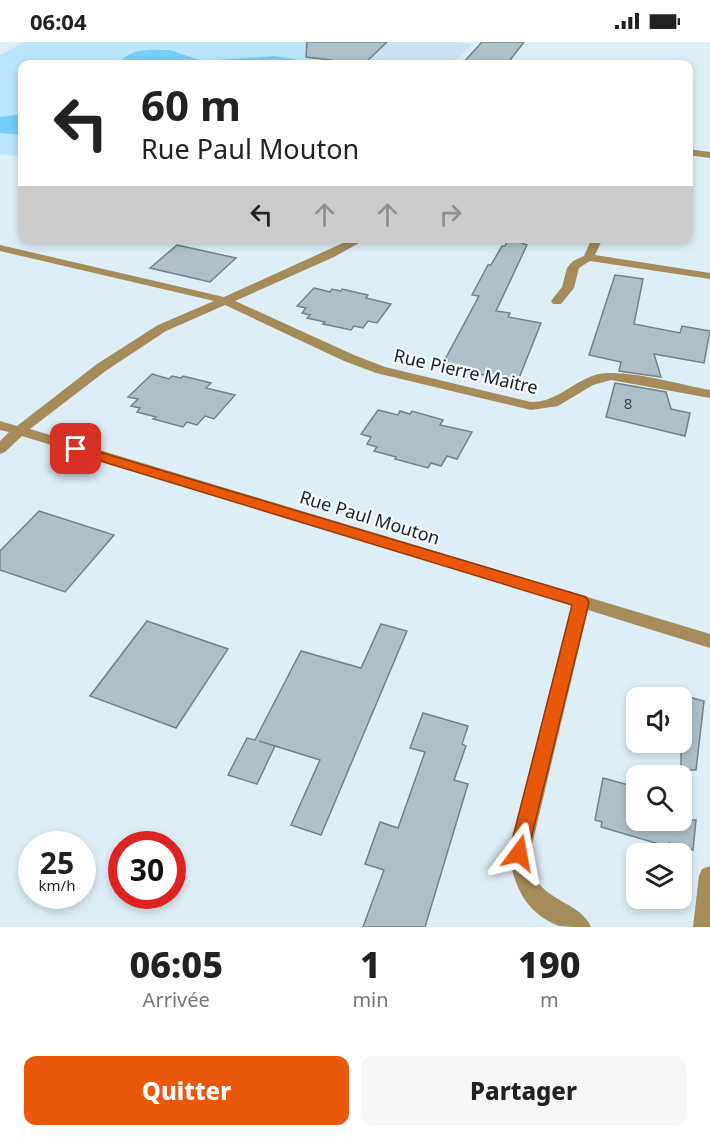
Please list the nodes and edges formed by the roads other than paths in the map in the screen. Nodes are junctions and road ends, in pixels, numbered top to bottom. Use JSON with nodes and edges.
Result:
{"nodes":[{"id":1,"x":693,"y":153,"type":"edge"},
{"id":2,"x":710,"y":155,"type":"edge"},
{"id":3,"x":353,"y":243,"type":"edge"},
{"id":4,"x":596,"y":243,"type":"edge"},
{"id":5,"x":0,"y":248,"type":"edge"},
{"id":6,"x":588,"y":258,"type":"junction"},
{"id":7,"x":710,"y":276,"type":"edge"},
{"id":8,"x":224,"y":300,"type":"junction"},
{"id":9,"x":557,"y":301,"type":"dead end"},
{"id":10,"x":708,"y":392,"type":"edge"},
{"id":11,"x":0,"y":425,"type":"edge"},
{"id":12,"x":19,"y":431,"type":"junction"},
{"id":13,"x":0,"y":449,"type":"edge"},
{"id":14,"x":581,"y":602,"type":"junction"},
{"id":15,"x":710,"y":640,"type":"edge"},
{"id":16,"x":710,"y":876,"type":"edge"},
{"id":17,"x":580,"y":927,"type":"edge"},
{"id":18,"x":704,"y":927,"type":"edge"}],
"edges":[{"from":1,"to":2,"type":"street"},
{"from":3,"to":8,"type":"street"},
{"from":4,"to":6,"type":"street"},
{"from":5,"to":8,"type":"street","name":"Rue Pierre Maitre"},
{"from":6,"to":7,"type":"street"},
{"from":6,"to":9,"type":"street"},
{"from":8,"to":10,"type":"street","name":"Rue Pierre Maitre"},
{"from":8,"to":12,"type":"street"},
{"from":11,"to":12,"type":"street","name":"Rue Paul Mouton"},
{"from":12,"to":13,"type":"street"},
{"from":12,"to":14,"type":"street","name":"Rue Paul Mouton"},
{"from":14,"to":15,"type":"street","name":"Rue Paul Mouton"},
{"from":14,"to":17,"type":"street"},
{"from":16,"to":18,"type":"street"}]}
